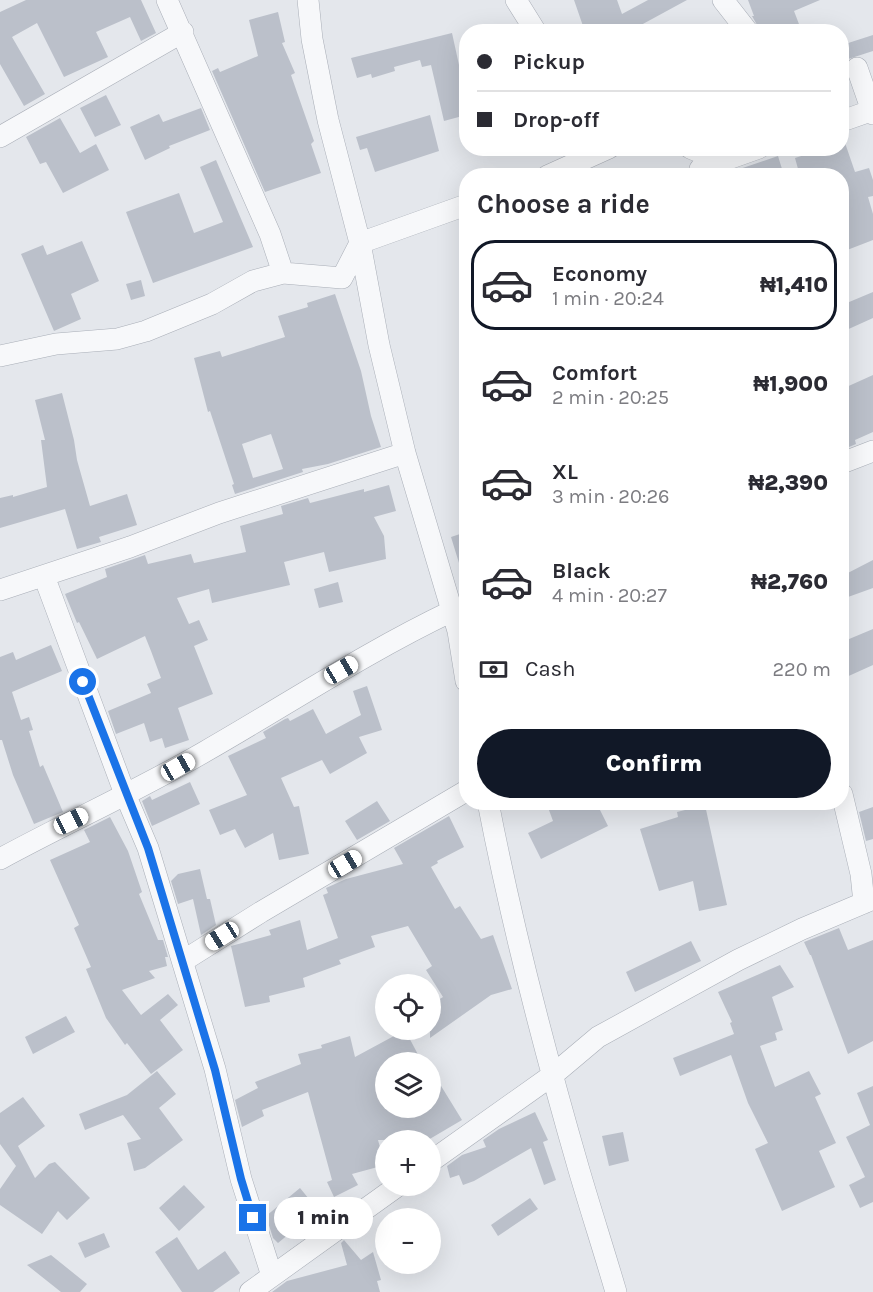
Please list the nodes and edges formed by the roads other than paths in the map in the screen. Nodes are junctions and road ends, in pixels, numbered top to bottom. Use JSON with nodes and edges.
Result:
{"nodes":[{"id":1,"x":167,"y":0,"type":"edge"},
{"id":2,"x":308,"y":0,"type":"edge"},
{"id":3,"x":516,"y":0,"type":"edge"},
{"id":4,"x":723,"y":0,"type":"edge"},
{"id":5,"x":531,"y":24,"type":"edge"},
{"id":6,"x":742,"y":24,"type":"edge"},
{"id":7,"x":183,"y":32,"type":"junction"},
{"id":8,"x":857,"y":68,"type":"edge"},
{"id":9,"x":873,"y":111,"type":"edge"},
{"id":10,"x":849,"y":119,"type":"edge"},
{"id":11,"x":0,"y":137,"type":"edge"},
{"id":12,"x":591,"y":156,"type":"edge"},
{"id":13,"x":565,"y":168,"type":"edge"},
{"id":14,"x":459,"y":208,"type":"edge"},
{"id":15,"x":360,"y":243,"type":"junction"},
{"id":16,"x":283,"y":273,"type":"junction"},
{"id":17,"x":0,"y":356,"type":"edge"},
{"id":18,"x":873,"y":451,"type":"edge"},
{"id":19,"x":405,"y":453,"type":"junction"},
{"id":20,"x":849,"y":460,"type":"edge"},
{"id":21,"x":44,"y":576,"type":"junction"},
{"id":22,"x":0,"y":590,"type":"edge"},
{"id":23,"x":452,"y":611,"type":"junction"},
{"id":24,"x":459,"y":624,"type":"edge"},
{"id":25,"x":125,"y":794,"type":"junction"},
{"id":26,"x":459,"y":795,"type":"edge"},
{"id":27,"x":490,"y":810,"type":"edge"},
{"id":28,"x":846,"y":810,"type":"edge"},
{"id":29,"x":0,"y":858,"type":"edge"},
{"id":30,"x":869,"y":901,"type":"edge"},
{"id":31,"x":183,"y":961,"type":"junction"},
{"id":32,"x":554,"y":1074,"type":"junction"},
{"id":33,"x":441,"y":1154,"type":"edge"},
{"id":34,"x":384,"y":1196,"type":"edge"},
{"id":35,"x":272,"y":1276,"type":"junction"},
{"id":36,"x":250,"y":1292,"type":"edge"},
{"id":37,"x":616,"y":1292,"type":"edge"}],
"edges":[{"from":1,"to":7,"type":"street"},
{"from":2,"to":15,"type":"street"},
{"from":3,"to":5,"type":"street"},
{"from":4,"to":6,"type":"street"},
{"from":7,"to":11,"type":"street"},
{"from":7,"to":16,"type":"street"},
{"from":8,"to":9,"type":"street"},
{"from":9,"to":10,"type":"street"},
{"from":12,"to":13,"type":"street"},
{"from":14,"to":15,"type":"street"},
{"from":15,"to":16,"type":"street"},
{"from":15,"to":19,"type":"street"},
{"from":16,"to":17,"type":"street"},
{"from":18,"to":20,"type":"street"},
{"from":19,"to":21,"type":"street"},
{"from":19,"to":23,"type":"street"},
{"from":21,"to":22,"type":"street"},
{"from":21,"to":25,"type":"street"},
{"from":23,"to":24,"type":"street"},
{"from":23,"to":25,"type":"street"},
{"from":25,"to":29,"type":"street"},
{"from":25,"to":31,"type":"street"},
{"from":26,"to":31,"type":"street"},
{"from":27,"to":32,"type":"street"},
{"from":28,"to":30,"type":"street"},
{"from":30,"to":32,"type":"street"},
{"from":31,"to":35,"type":"street"},
{"from":32,"to":33,"type":"street"},
{"from":32,"to":37,"type":"street"},
{"from":34,"to":35,"type":"street"},
{"from":35,"to":36,"type":"street"}]}
